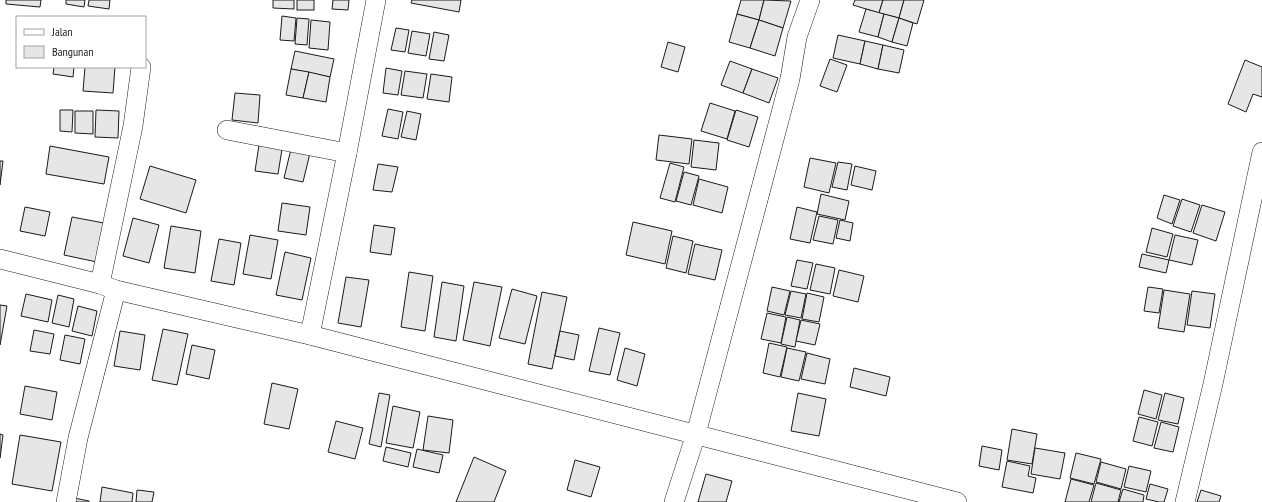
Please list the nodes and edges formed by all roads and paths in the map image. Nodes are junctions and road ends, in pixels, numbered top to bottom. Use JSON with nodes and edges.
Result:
{"nodes":[{"id":1,"x":376,"y":0,"type":"edge"},
{"id":2,"x":810,"y":0,"type":"edge"},
{"id":3,"x":141,"y":68,"type":"edge"},
{"id":4,"x":227,"y":130,"type":"dead end"},
{"id":5,"x":1262,"y":152,"type":"edge"},
{"id":6,"x":347,"y":153,"type":"junction"},
{"id":7,"x":0,"y":259,"type":"edge"},
{"id":8,"x":108,"y":287,"type":"junction"},
{"id":9,"x":310,"y":335,"type":"junction"},
{"id":10,"x":696,"y":434,"type":"junction"},
{"id":11,"x":66,"y":502,"type":"edge"},
{"id":12,"x":674,"y":502,"type":"edge"},
{"id":13,"x":957,"y":502,"type":"edge"},
{"id":14,"x":1185,"y":502,"type":"edge"}],
"edges":[{"from":1,"to":6,"type":"street"},
{"from":2,"to":10,"type":"street"},
{"from":3,"to":8,"type":"street"},
{"from":4,"to":6,"type":"street"},
{"from":5,"to":14,"type":"street"},
{"from":6,"to":9,"type":"street"},
{"from":7,"to":8,"type":"street"},
{"from":8,"to":9,"type":"street"},
{"from":8,"to":11,"type":"street"},
{"from":9,"to":10,"type":"street"},
{"from":10,"to":12,"type":"street"},
{"from":10,"to":13,"type":"street"}]}
